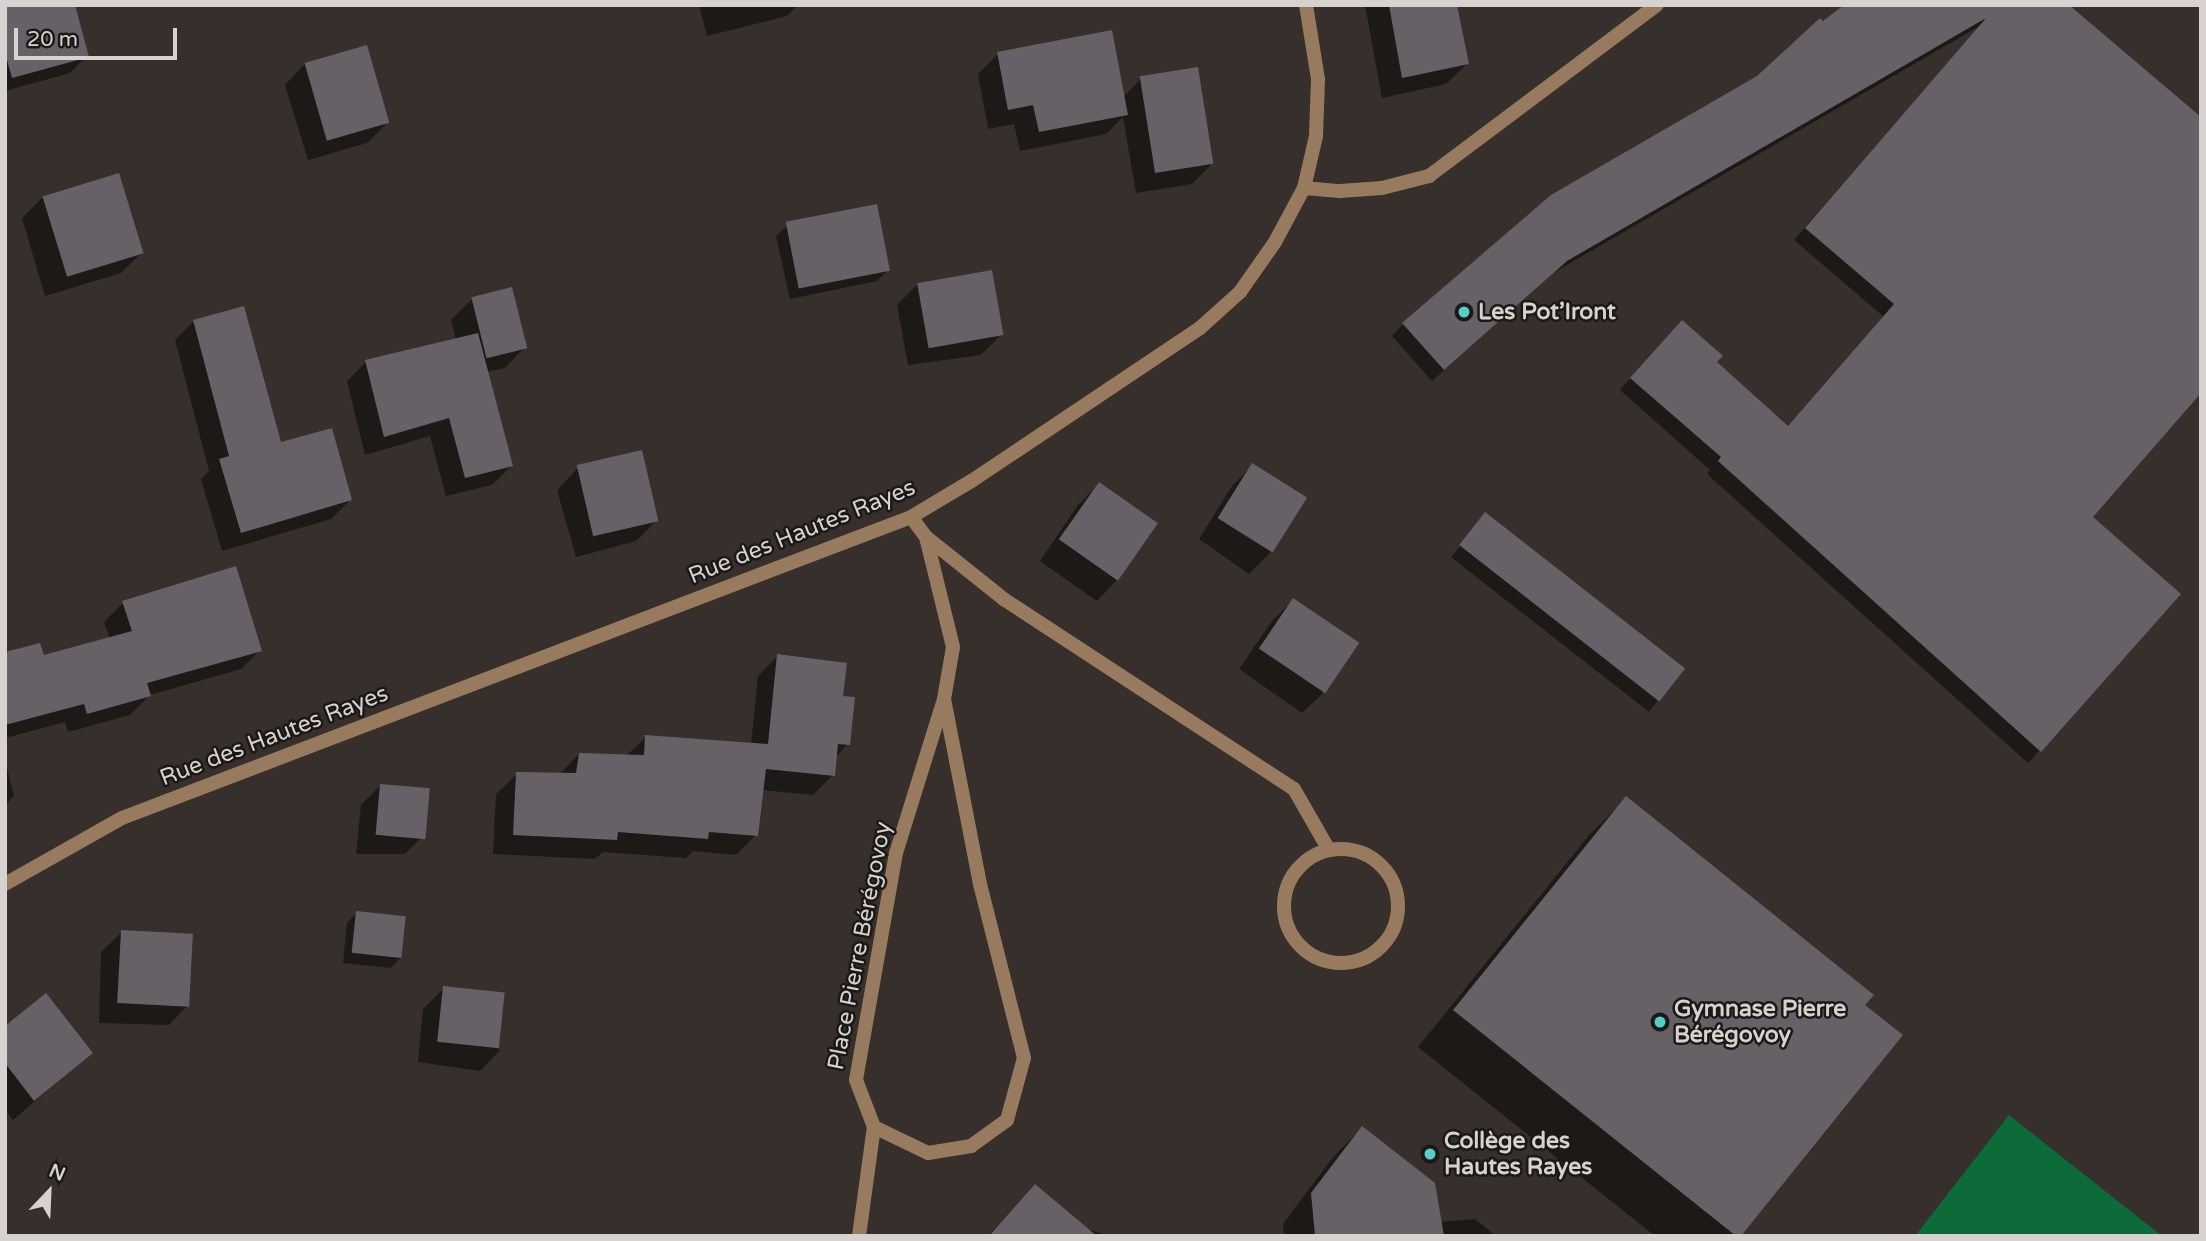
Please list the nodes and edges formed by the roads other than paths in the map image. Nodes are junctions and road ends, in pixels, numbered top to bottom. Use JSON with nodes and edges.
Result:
{"nodes":[{"id":1,"x":1306,"y":5,"type":"edge"},
{"id":2,"x":1657,"y":5,"type":"edge"},
{"id":3,"x":1304,"y":188,"type":"junction"},
{"id":4,"x":911,"y":517,"type":"junction"},
{"id":5,"x":926,"y":537,"type":"junction"},
{"id":6,"x":944,"y":699,"type":"junction"},
{"id":7,"x":1329,"y":850,"type":"junction"},
{"id":8,"x":5,"y":884,"type":"edge"},
{"id":9,"x":874,"y":1127,"type":"junction"},
{"id":10,"x":859,"y":1236,"type":"edge"}],
"edges":[{"from":1,"to":3,"type":"street","name":"Rue des Hautes Rayes"},
{"from":2,"to":3,"type":"street"},
{"from":3,"to":4,"type":"street","name":"Rue des Hautes Rayes"},
{"from":4,"to":5,"type":"street","name":"Place Pierre Bérégovoy"},
{"from":4,"to":8,"type":"street","name":"Rue des Hautes Rayes"},
{"from":5,"to":6,"type":"street","name":"Place Pierre Bérégovoy"},
{"from":5,"to":7,"type":"street","name":"Place Pierre Bérégovoy"},
{"from":6,"to":9,"type":"street","name":"Place Pierre Bérégovoy"},
{"from":6,"to":9,"type":"street","name":"Place Pierre Bérégovoy"},
{"from":7,"to":7,"type":"street"},
{"from":9,"to":10,"type":"street"}]}
